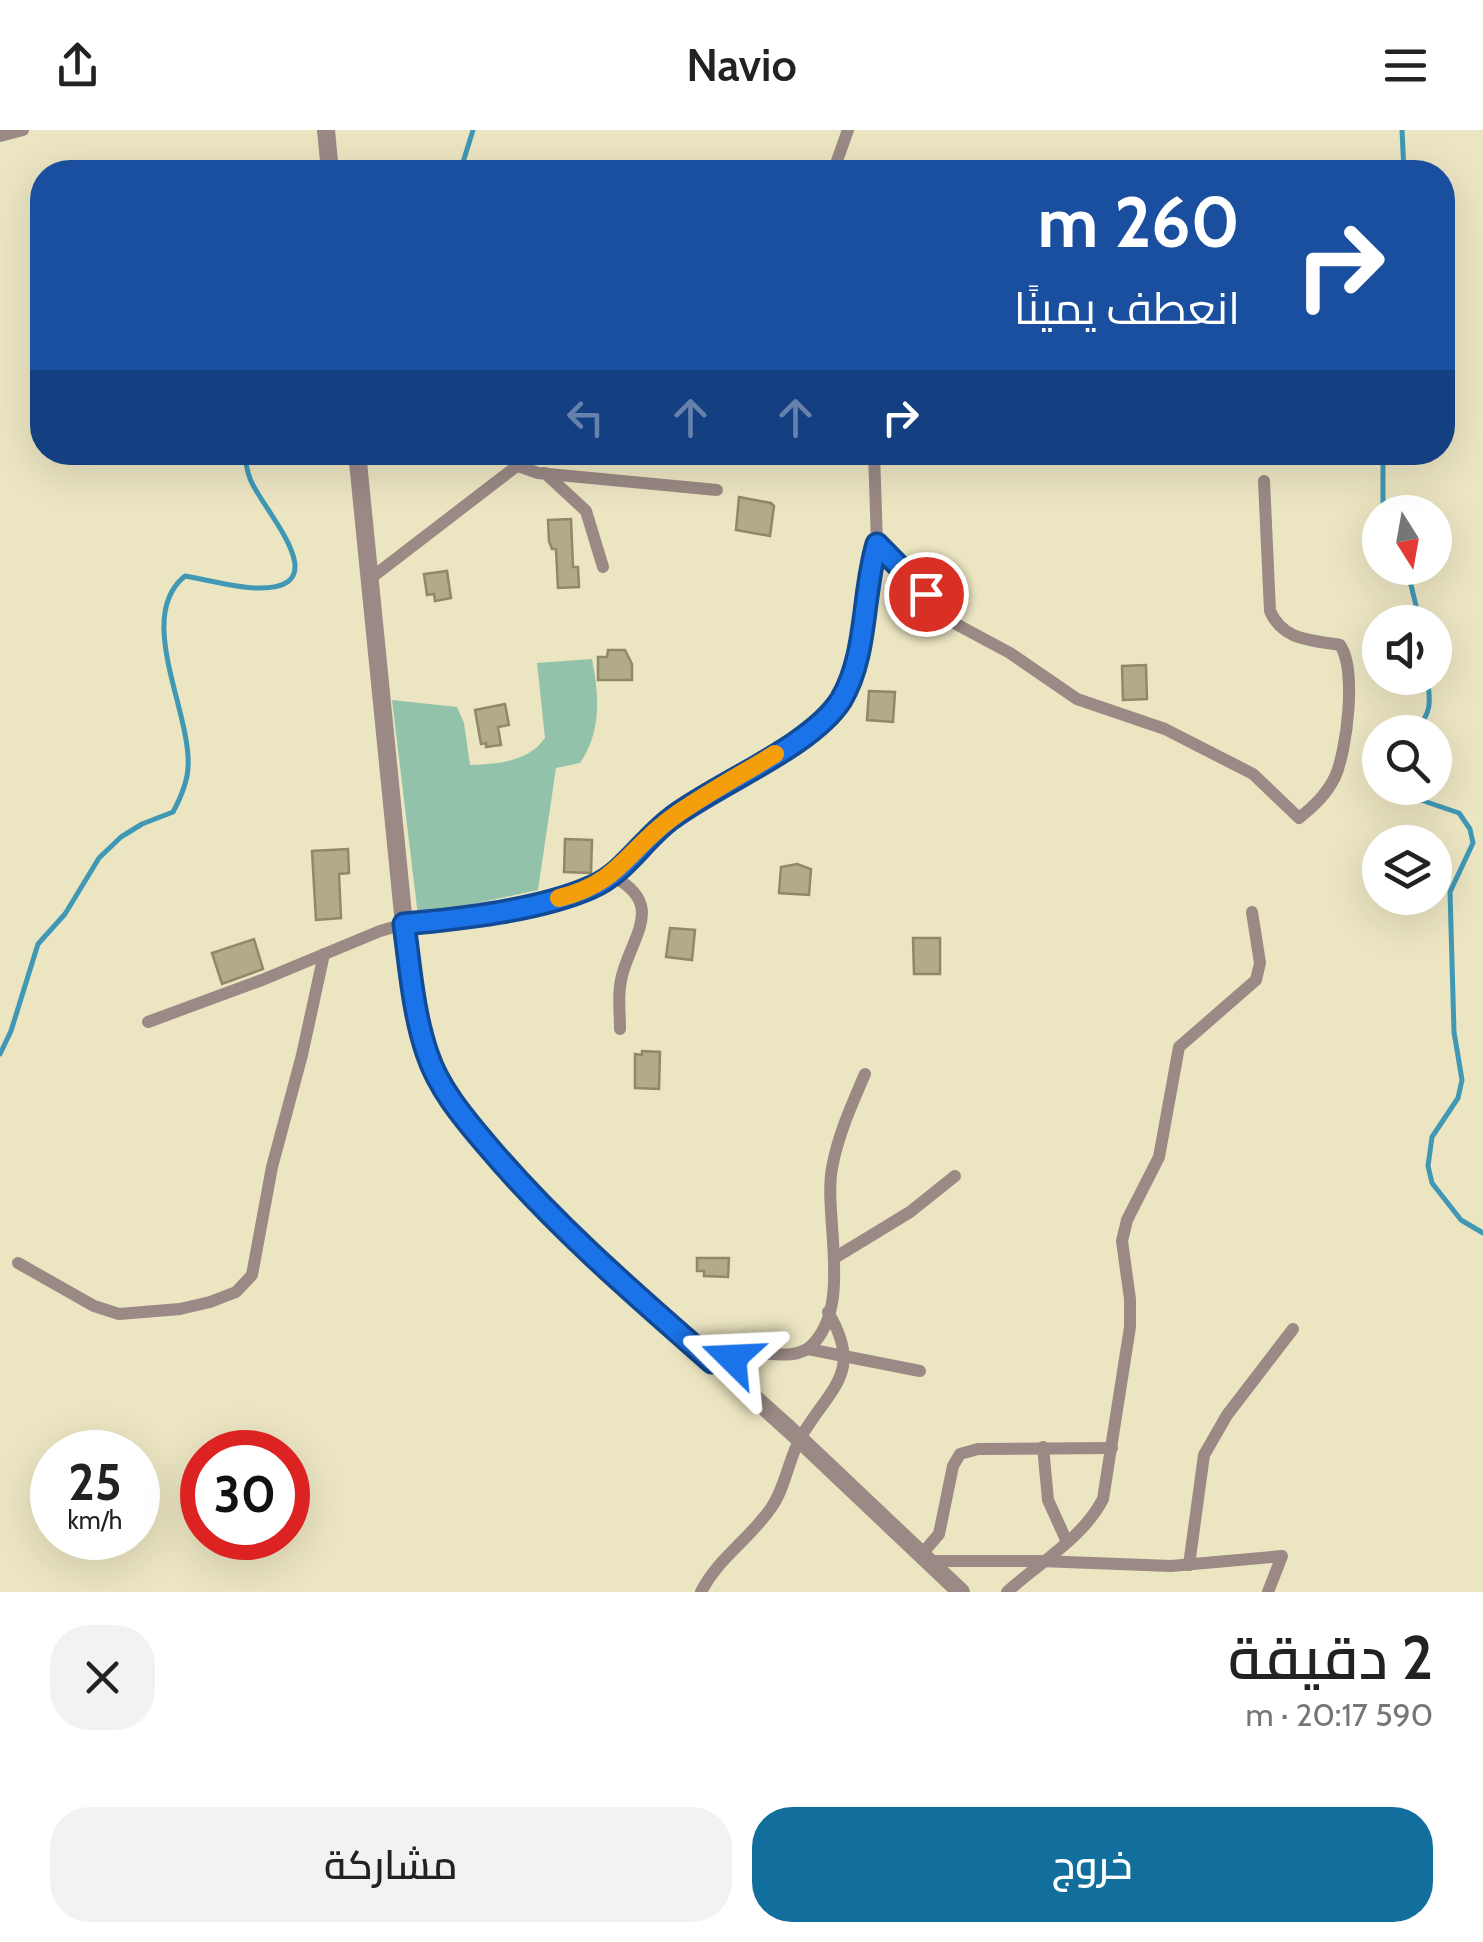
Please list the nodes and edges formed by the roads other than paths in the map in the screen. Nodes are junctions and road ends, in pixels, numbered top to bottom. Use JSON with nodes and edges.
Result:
{"nodes":[{"id":1,"x":23,"y":130,"type":"edge"},
{"id":2,"x":326,"y":130,"type":"edge"},
{"id":3,"x":848,"y":130,"type":"edge"},
{"id":4,"x":0,"y":136,"type":"edge"},
{"id":5,"x":329,"y":160,"type":"edge"},
{"id":6,"x":837,"y":160,"type":"edge"},
{"id":7,"x":358,"y":465,"type":"edge"},
{"id":8,"x":874,"y":465,"type":"edge"},
{"id":9,"x":518,"y":466,"type":"joint"},
{"id":10,"x":545,"y":473,"type":"junction"},
{"id":11,"x":1264,"y":481,"type":"dead end"},
{"id":12,"x":718,"y":490,"type":"dead end"},
{"id":13,"x":877,"y":544,"type":"junction"},
{"id":14,"x":603,"y":567,"type":"dead end"},
{"id":15,"x":371,"y":578,"type":"junction"},
{"id":16,"x":612,"y":876,"type":"junction"},
{"id":17,"x":1252,"y":912,"type":"dead end"},
{"id":18,"x":404,"y":924,"type":"junction"},
{"id":19,"x":324,"y":954,"type":"junction"},
{"id":20,"x":148,"y":1022,"type":"dead end"},
{"id":21,"x":620,"y":1029,"type":"dead end"},
{"id":22,"x":865,"y":1074,"type":"dead end"},
{"id":23,"x":954,"y":1176,"type":"dead end"},
{"id":24,"x":836,"y":1258,"type":"junction"},
{"id":25,"x":18,"y":1263,"type":"dead end"},
{"id":26,"x":828,"y":1312,"type":"junction"},
{"id":27,"x":1293,"y":1329,"type":"dead end"},
{"id":28,"x":808,"y":1349,"type":"junction"},
{"id":29,"x":845,"y":1355,"type":"junction"},
{"id":30,"x":712,"y":1362,"type":"junction"},
{"id":31,"x":920,"y":1371,"type":"dead end"},
{"id":32,"x":800,"y":1438,"type":"junction"},
{"id":33,"x":1044,"y":1447,"type":"junction"},
{"id":34,"x":1112,"y":1448,"type":"junction"},
{"id":35,"x":1067,"y":1542,"type":"junction"},
{"id":36,"x":926,"y":1558,"type":"junction"},
{"id":37,"x":1044,"y":1562,"type":"junction"},
{"id":38,"x":1189,"y":1565,"type":"junction"},
{"id":39,"x":701,"y":1592,"type":"edge"},
{"id":40,"x":961,"y":1592,"type":"edge"},
{"id":41,"x":1007,"y":1592,"type":"edge"},
{"id":42,"x":1268,"y":1592,"type":"edge"}],
"edges":[{"from":1,"to":4,"type":"street"},
{"from":2,"to":5,"type":"street"},
{"from":3,"to":6,"type":"street"},
{"from":7,"to":15,"type":"street"},
{"from":8,"to":13,"type":"street"},
{"from":9,"to":10,"type":"street"},
{"from":9,"to":15,"type":"street"},
{"from":10,"to":12,"type":"street"},
{"from":10,"to":14,"type":"street"},
{"from":11,"to":13,"type":"street"},
{"from":13,"to":16,"type":"street"},
{"from":15,"to":18,"type":"street"},
{"from":16,"to":18,"type":"street"},
{"from":16,"to":21,"type":"street"},
{"from":17,"to":34,"type":"street"},
{"from":18,"to":19,"type":"street"},
{"from":18,"to":30,"type":"street"},
{"from":19,"to":20,"type":"street"},
{"from":19,"to":25,"type":"street"},
{"from":22,"to":24,"type":"street"},
{"from":23,"to":24,"type":"street"},
{"from":24,"to":26,"type":"street"},
{"from":26,"to":28,"type":"street"},
{"from":26,"to":29,"type":"street"},
{"from":27,"to":38,"type":"street"},
{"from":28,"to":29,"type":"street"},
{"from":28,"to":30,"type":"street"},
{"from":29,"to":31,"type":"street"},
{"from":29,"to":32,"type":"street"},
{"from":30,"to":32,"type":"street"},
{"from":32,"to":36,"type":"street"},
{"from":32,"to":39,"type":"street"},
{"from":33,"to":34,"type":"street"},
{"from":33,"to":35,"type":"street"},
{"from":33,"to":36,"type":"street"},
{"from":34,"to":35,"type":"street"},
{"from":35,"to":37,"type":"street"},
{"from":36,"to":37,"type":"street"},
{"from":36,"to":40,"type":"street"},
{"from":37,"to":38,"type":"street"},
{"from":37,"to":41,"type":"street"},
{"from":38,"to":42,"type":"street"}]}
